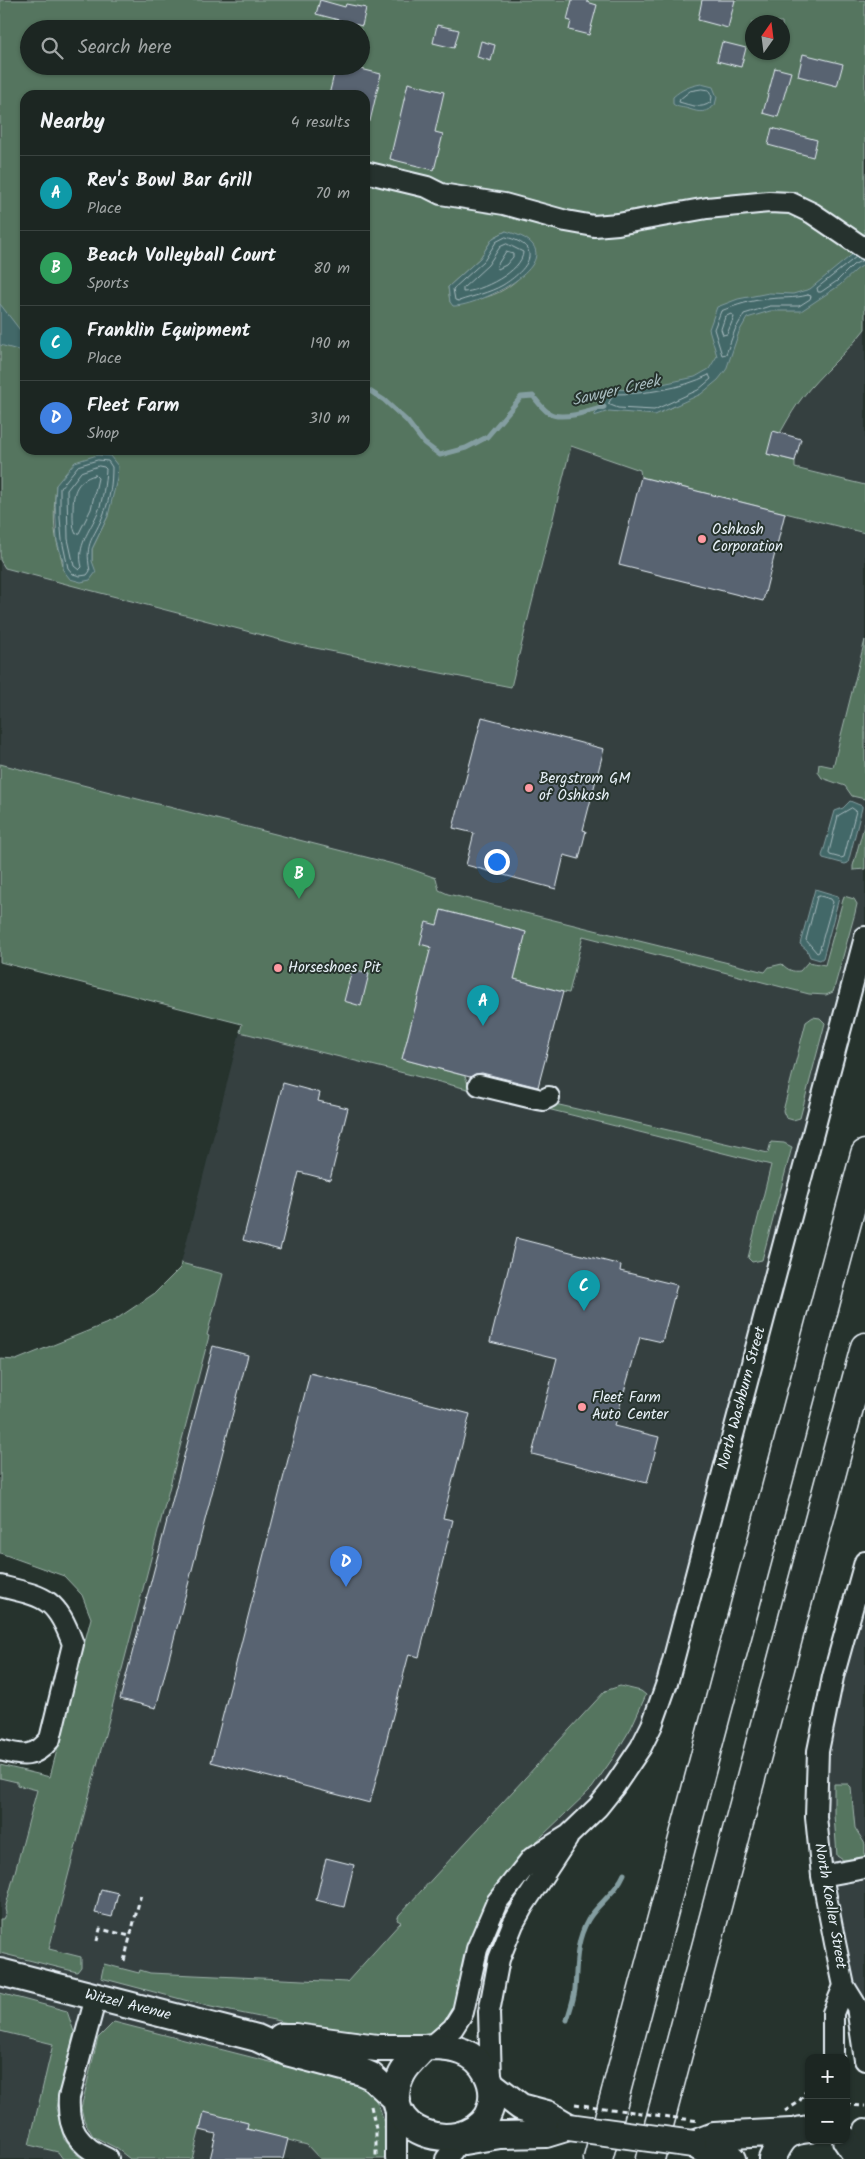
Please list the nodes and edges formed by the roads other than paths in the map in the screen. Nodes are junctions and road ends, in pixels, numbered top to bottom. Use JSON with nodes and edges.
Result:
{"nodes":[{"id":1,"x":370,"y":173,"type":"edge"},
{"id":2,"x":865,"y":249,"type":"edge"},
{"id":3,"x":865,"y":937,"type":"edge"},
{"id":4,"x":479,"y":1085,"type":"dead end"},
{"id":5,"x":549,"y":1097,"type":"dead end"},
{"id":6,"x":865,"y":1154,"type":"edge"},
{"id":7,"x":865,"y":1347,"type":"edge"},
{"id":8,"x":865,"y":1562,"type":"edge"},
{"id":9,"x":0,"y":1586,"type":"edge"},
{"id":10,"x":0,"y":1750,"type":"edge"},
{"id":11,"x":569,"y":1835,"type":"junction"},
{"id":12,"x":865,"y":1868,"type":"edge"},
{"id":13,"x":822,"y":1876,"type":"junction"},
{"id":14,"x":0,"y":1972,"type":"edge"},
{"id":15,"x":844,"y":1986,"type":"junction"},
{"id":16,"x":96,"y":1997,"type":"junction"},
{"id":17,"x":257,"y":2038,"type":"junction"},
{"id":18,"x":428,"y":2047,"type":"junction"},
{"id":19,"x":833,"y":2054,"type":"edge"},
{"id":20,"x":865,"y":2060,"type":"edge"},
{"id":21,"x":491,"y":2083,"type":"junction"},
{"id":22,"x":396,"y":2104,"type":"junction"},
{"id":23,"x":570,"y":2111,"type":"junction"},
{"id":24,"x":801,"y":2127,"type":"edge"},
{"id":25,"x":865,"y":2129,"type":"edge"},
{"id":26,"x":696,"y":2132,"type":"junction"},
{"id":27,"x":456,"y":2147,"type":"edge"},
{"id":28,"x":854,"y":2151,"type":"edge"},
{"id":29,"x":108,"y":2159,"type":"edge"},
{"id":30,"x":396,"y":2159,"type":"edge"},
{"id":31,"x":598,"y":2159,"type":"edge"},
{"id":32,"x":650,"y":2159,"type":"edge"},
{"id":33,"x":732,"y":2159,"type":"edge"},
{"id":34,"x":772,"y":2159,"type":"edge"}],
"edges":[{"from":1,"to":2,"type":"street"},
{"from":3,"to":11,"type":"street","name":"North Washburn Street"},
{"from":4,"to":5,"type":"street"},
{"from":6,"to":31,"type":"highway"},
{"from":7,"to":32,"type":"highway"},
{"from":8,"to":13,"type":"street","name":"North Koeller Street"},
{"from":9,"to":10,"type":"street"},
{"from":11,"to":18,"type":"street","name":"North Washburn Street"},
{"from":11,"to":21,"type":"street","name":"North Washburn Street"},
{"from":12,"to":13,"type":"street"},
{"from":13,"to":15,"type":"street","name":"North Koeller Street"},
{"from":14,"to":16,"type":"main road","name":"Witzel Avenue"},
{"from":15,"to":19,"type":"street","name":"North Koeller Street"},
{"from":15,"to":20,"type":"street","name":"North Koeller Street"},
{"from":16,"to":17,"type":"main road","name":"Witzel Avenue"},
{"from":16,"to":29,"type":"street"},
{"from":17,"to":18,"type":"main road","name":"Witzel Avenue"},
{"from":17,"to":22,"type":"main road","name":"Witzel Avenue"},
{"from":18,"to":21,"type":"main road"},
{"from":18,"to":22,"type":"main road"},
{"from":21,"to":23,"type":"main road"},
{"from":21,"to":27,"type":"main road"},
{"from":22,"to":27,"type":"main road"},
{"from":22,"to":30,"type":"street"},
{"from":23,"to":26,"type":"main road","bridge":true},
{"from":23,"to":27,"type":"main road"},
{"from":24,"to":26,"type":"main road"},
{"from":24,"to":34,"type":"main road"},
{"from":25,"to":28,"type":"street"},
{"from":26,"to":33,"type":"main road"}]}
